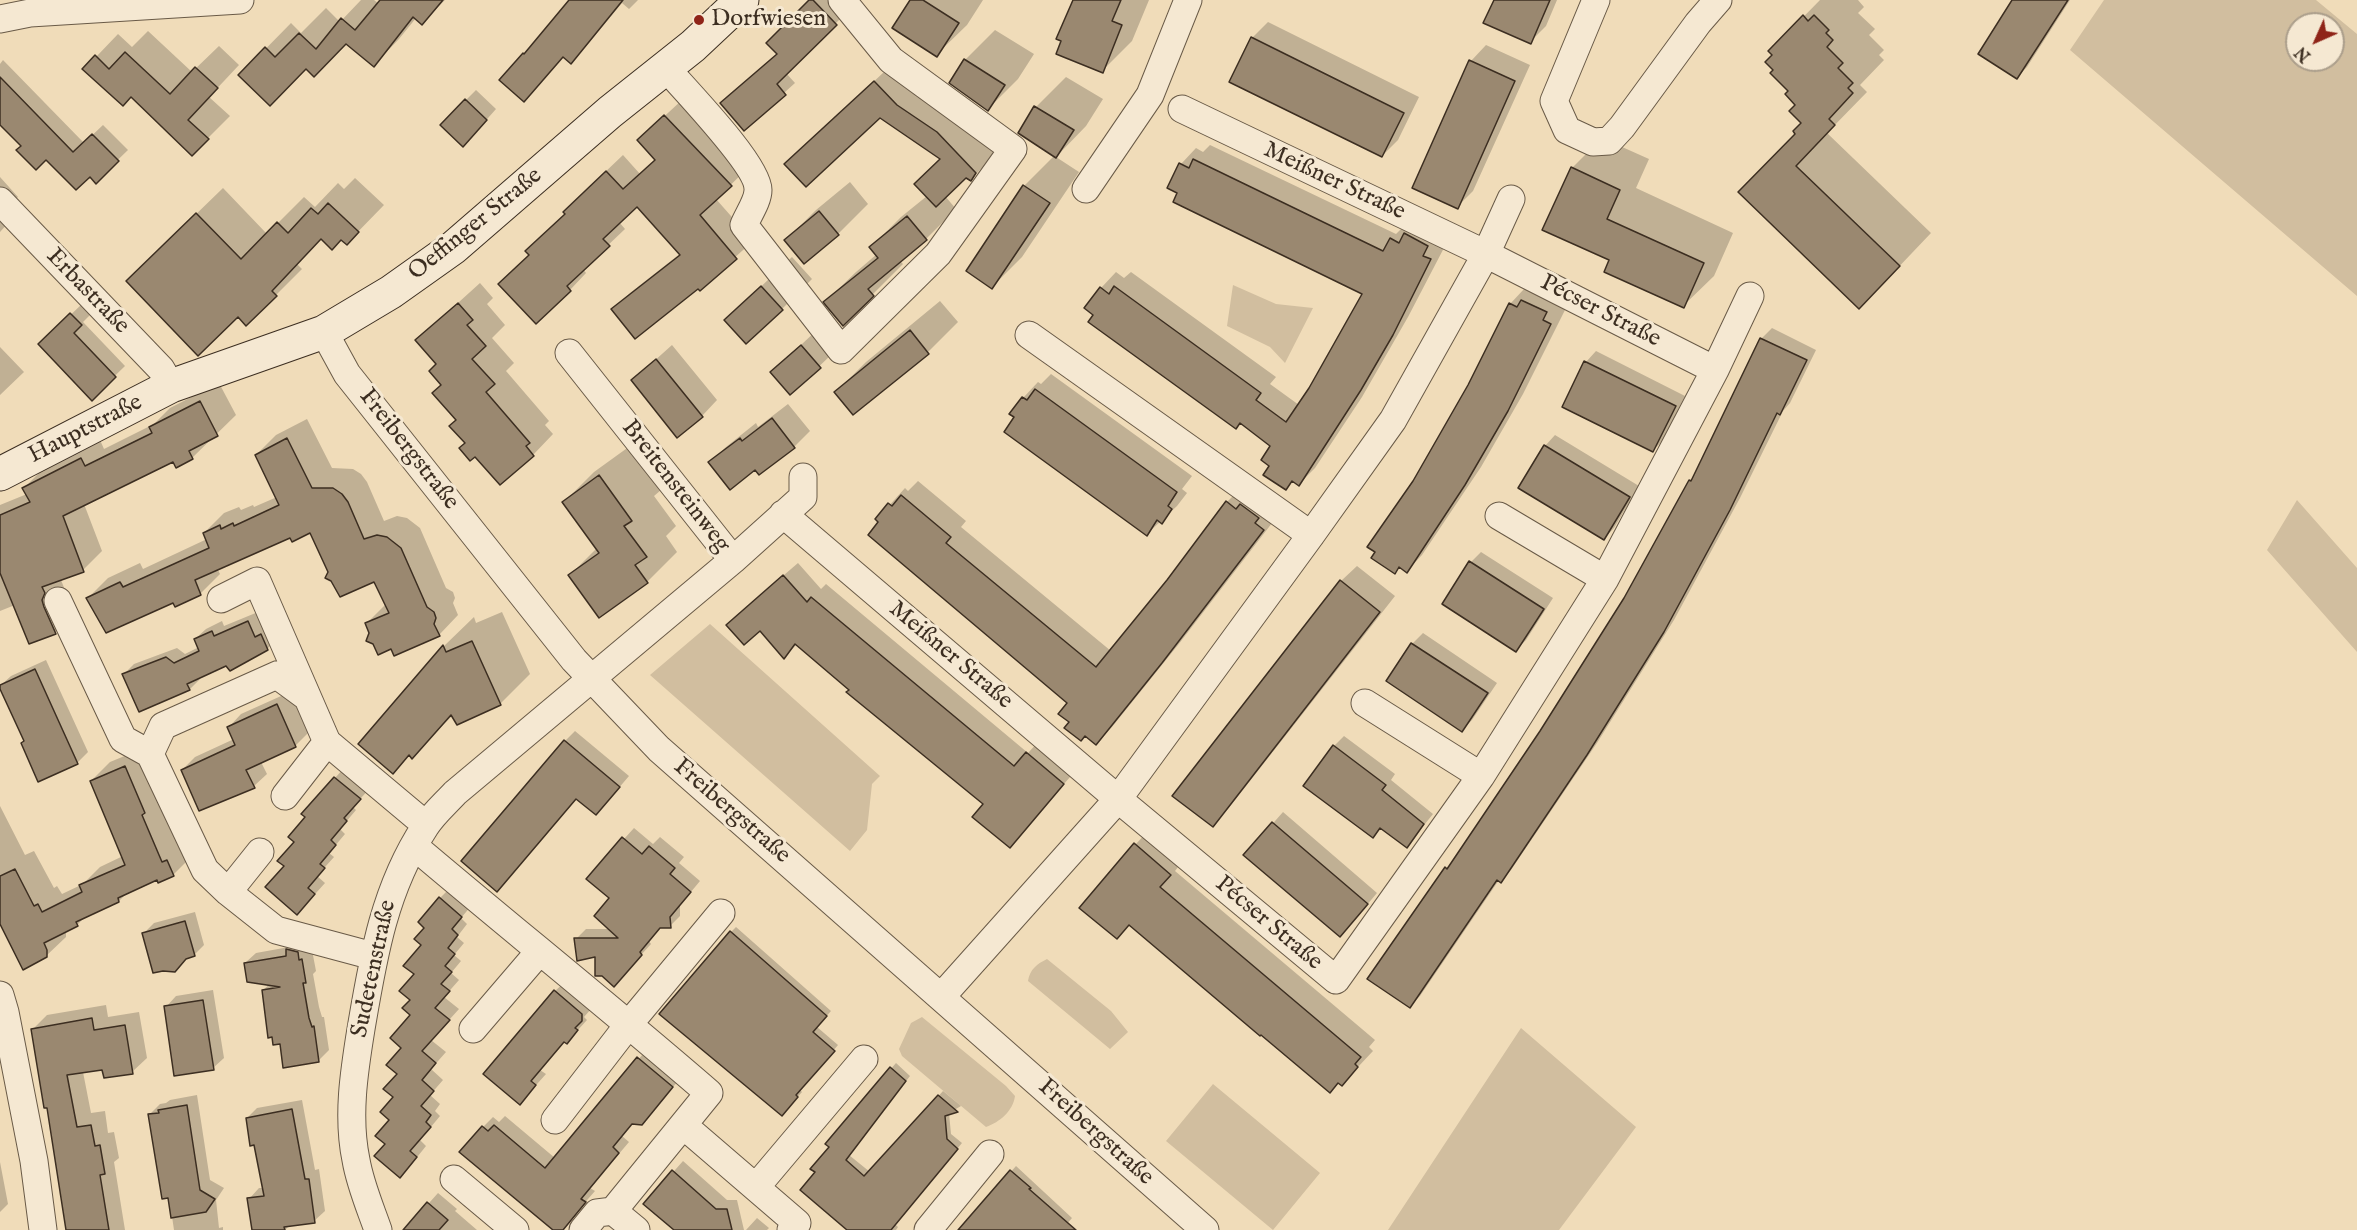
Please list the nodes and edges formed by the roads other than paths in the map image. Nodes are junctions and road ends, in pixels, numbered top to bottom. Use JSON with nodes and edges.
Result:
{"nodes":[{"id":1,"x":240,"y":0,"type":"edge"},
{"id":2,"x":742,"y":0,"type":"edge"},
{"id":3,"x":842,"y":0,"type":"edge"},
{"id":4,"x":1188,"y":0,"type":"edge"},
{"id":5,"x":1596,"y":0,"type":"edge"},
{"id":6,"x":1718,"y":0,"type":"edge"},
{"id":7,"x":0,"y":19,"type":"edge"},
{"id":8,"x":666,"y":68,"type":"junction"},
{"id":9,"x":1182,"y":109,"type":"dead end"},
{"id":10,"x":1086,"y":189,"type":"dead end"},
{"id":11,"x":1511,"y":199,"type":"dead end"},
{"id":12,"x":0,"y":201,"type":"edge"},
{"id":13,"x":1485,"y":254,"type":"junction"},
{"id":14,"x":1750,"y":296,"type":"dead end"},
{"id":15,"x":324,"y":332,"type":"junction"},
{"id":16,"x":1029,"y":335,"type":"dead end"},
{"id":17,"x":570,"y":353,"type":"dead end"},
{"id":18,"x":1715,"y":370,"type":"junction"},
{"id":19,"x":171,"y":386,"type":"junction"},
{"id":20,"x":0,"y":474,"type":"edge"},
{"id":21,"x":803,"y":477,"type":"dead end"},
{"id":22,"x":783,"y":514,"type":"junction"},
{"id":23,"x":1499,"y":516,"type":"dead end"},
{"id":24,"x":1311,"y":535,"type":"junction"},
{"id":25,"x":733,"y":560,"type":"junction"},
{"id":26,"x":1605,"y":579,"type":"junction"},
{"id":27,"x":221,"y":599,"type":"dead end"},
{"id":28,"x":58,"y":601,"type":"dead end"},
{"id":29,"x":590,"y":678,"type":"junction"},
{"id":30,"x":308,"y":697,"type":"junction"},
{"id":31,"x":1365,"y":703,"type":"dead end"},
{"id":32,"x":327,"y":742,"type":"junction"},
{"id":33,"x":150,"y":754,"type":"junction"},
{"id":34,"x":1481,"y":776,"type":"junction"},
{"id":35,"x":285,"y":796,"type":"dead end"},
{"id":36,"x":1118,"y":799,"type":"junction"},
{"id":37,"x":420,"y":836,"type":"junction"},
{"id":38,"x":260,"y":852,"type":"dead end"},
{"id":39,"x":228,"y":892,"type":"junction"},
{"id":40,"x":722,"y":914,"type":"dead end"},
{"id":41,"x":539,"y":952,"type":"junction"},
{"id":42,"x":373,"y":956,"type":"junction"},
{"id":43,"x":0,"y":995,"type":"edge"},
{"id":44,"x":941,"y":997,"type":"junction"},
{"id":45,"x":628,"y":1024,"type":"junction"},
{"id":46,"x":473,"y":1029,"type":"dead end"},
{"id":47,"x":864,"y":1059,"type":"dead end"},
{"id":48,"x":555,"y":1120,"type":"dead end"},
{"id":49,"x":683,"y":1125,"type":"junction"},
{"id":50,"x":990,"y":1154,"type":"dead end"},
{"id":51,"x":454,"y":1179,"type":"dead end"},
{"id":52,"x":756,"y":1187,"type":"junction"},
{"id":53,"x":613,"y":1211,"type":"junction"},
{"id":54,"x":798,"y":1228,"type":"edge"},
{"id":55,"x":43,"y":1230,"type":"edge"},
{"id":56,"x":378,"y":1230,"type":"edge"},
{"id":57,"x":515,"y":1230,"type":"edge"},
{"id":58,"x":583,"y":1230,"type":"edge"},
{"id":59,"x":636,"y":1230,"type":"edge"},
{"id":60,"x":928,"y":1230,"type":"edge"},
{"id":61,"x":1204,"y":1230,"type":"edge"}],
"edges":[{"from":1,"to":7,"type":"street"},
{"from":2,"to":8,"type":"street","name":"Oeffinger Straße"},
{"from":3,"to":8,"type":"street"},
{"from":4,"to":10,"type":"street"},
{"from":5,"to":6,"type":"street"},
{"from":8,"to":15,"type":"street","name":"Oeffinger Straße"},
{"from":9,"to":13,"type":"street","name":"Meißner Straße"},
{"from":11,"to":13,"type":"street"},
{"from":12,"to":19,"type":"street","name":"Erbastraße"},
{"from":13,"to":18,"type":"street","name":"Pécser Straße"},
{"from":13,"to":24,"type":"street"},
{"from":14,"to":18,"type":"street","name":"Pécser Straße"},
{"from":15,"to":19,"type":"street","name":"Oeffinger Straße"},
{"from":15,"to":29,"type":"street","name":"Freibergstraße"},
{"from":16,"to":24,"type":"street"},
{"from":17,"to":25,"type":"street","name":"Breitensteinweg"},
{"from":18,"to":26,"type":"street","name":"Pécser Straße"},
{"from":19,"to":20,"type":"street","name":"Hauptstraße"},
{"from":21,"to":22,"type":"street"},
{"from":22,"to":25,"type":"street"},
{"from":22,"to":36,"type":"street","name":"Meißner Straße"},
{"from":23,"to":26,"type":"street"},
{"from":24,"to":36,"type":"street"},
{"from":25,"to":29,"type":"street","name":"Breitensteinweg"},
{"from":26,"to":34,"type":"street","name":"Pécser Straße"},
{"from":27,"to":30,"type":"street"},
{"from":28,"to":33,"type":"street"},
{"from":29,"to":37,"type":"street","name":"Sudetenstraße"},
{"from":29,"to":44,"type":"street","name":"Freibergstraße"},
{"from":30,"to":32,"type":"street"},
{"from":30,"to":33,"type":"street"},
{"from":31,"to":34,"type":"street"},
{"from":32,"to":35,"type":"street"},
{"from":32,"to":37,"type":"street"},
{"from":33,"to":39,"type":"street"},
{"from":34,"to":36,"type":"street","name":"Pécser Straße"},
{"from":36,"to":44,"type":"street"},
{"from":37,"to":41,"type":"street"},
{"from":37,"to":42,"type":"street","name":"Sudetenstraße"},
{"from":38,"to":39,"type":"street"},
{"from":39,"to":42,"type":"street"},
{"from":40,"to":45,"type":"street"},
{"from":41,"to":45,"type":"street"},
{"from":41,"to":46,"type":"street"},
{"from":42,"to":56,"type":"street","name":"Sudetenstraße"},
{"from":43,"to":55,"type":"street"},
{"from":44,"to":61,"type":"street","name":"Freibergstraße"},
{"from":45,"to":48,"type":"street"},
{"from":45,"to":49,"type":"street"},
{"from":47,"to":52,"type":"street"},
{"from":49,"to":52,"type":"street"},
{"from":49,"to":53,"type":"street"},
{"from":50,"to":60,"type":"street"},
{"from":51,"to":57,"type":"street"},
{"from":52,"to":54,"type":"street"},
{"from":53,"to":58,"type":"street"},
{"from":53,"to":59,"type":"street"}]}
